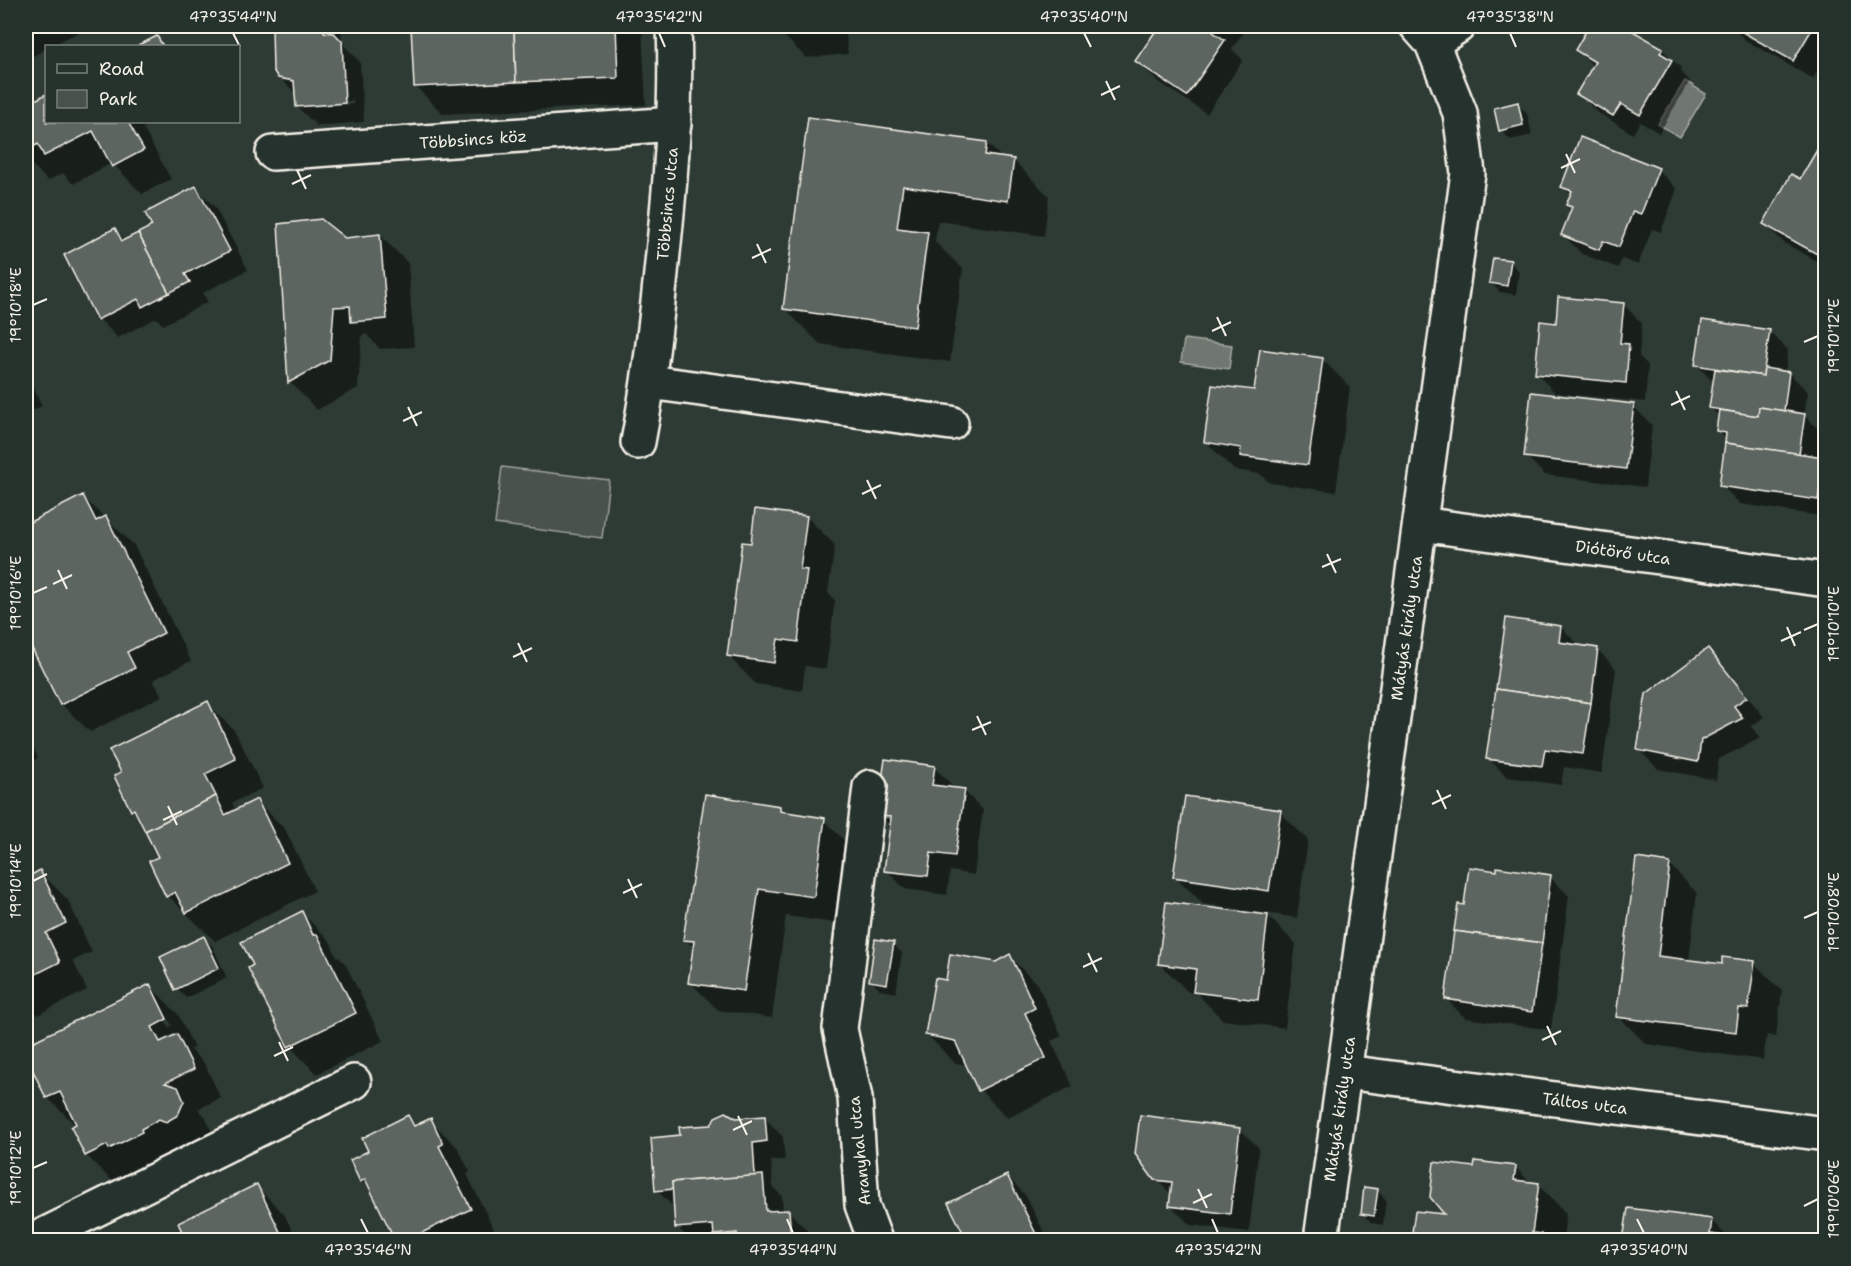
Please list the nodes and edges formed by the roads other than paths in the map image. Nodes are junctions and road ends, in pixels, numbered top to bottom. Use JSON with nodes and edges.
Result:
{"nodes":[{"id":1,"x":674,"y":26,"type":"edge"},
{"id":2,"x":1436,"y":31,"type":"edge"},
{"id":3,"x":674,"y":124,"type":"junction"},
{"id":4,"x":273,"y":153,"type":"dead end"},
{"id":5,"x":649,"y":382,"type":"junction"},
{"id":6,"x":951,"y":423,"type":"dead end"},
{"id":7,"x":638,"y":442,"type":"dead end"},
{"id":8,"x":1420,"y":524,"type":"junction"},
{"id":9,"x":1826,"y":580,"type":"edge"},
{"id":10,"x":870,"y":787,"type":"dead end"},
{"id":11,"x":1345,"y":1072,"type":"junction"},
{"id":12,"x":354,"y":1082,"type":"dead end"},
{"id":13,"x":1826,"y":1134,"type":"edge"},
{"id":14,"x":34,"y":1240,"type":"edge"},
{"id":15,"x":875,"y":1240,"type":"edge"},
{"id":16,"x":1321,"y":1240,"type":"edge"}],
"edges":[{"from":1,"to":3,"type":"street","name":"Többsincs utca"},
{"from":2,"to":8,"type":"street","name":"Mátyás király utca"},
{"from":3,"to":4,"type":"street","name":"Többsincs köz"},
{"from":3,"to":5,"type":"street","name":"Többsincs utca"},
{"from":5,"to":6,"type":"street"},
{"from":5,"to":7,"type":"street","name":"Többsincs utca"},
{"from":8,"to":9,"type":"street","name":"Diótörő utca"},
{"from":8,"to":11,"type":"street","name":"Mátyás király utca"},
{"from":10,"to":15,"type":"street","name":"Aranyhal utca"},
{"from":11,"to":13,"type":"street","name":"Táltos utca"},
{"from":11,"to":16,"type":"street","name":"Mátyás király utca"},
{"from":12,"to":14,"type":"street"}]}
